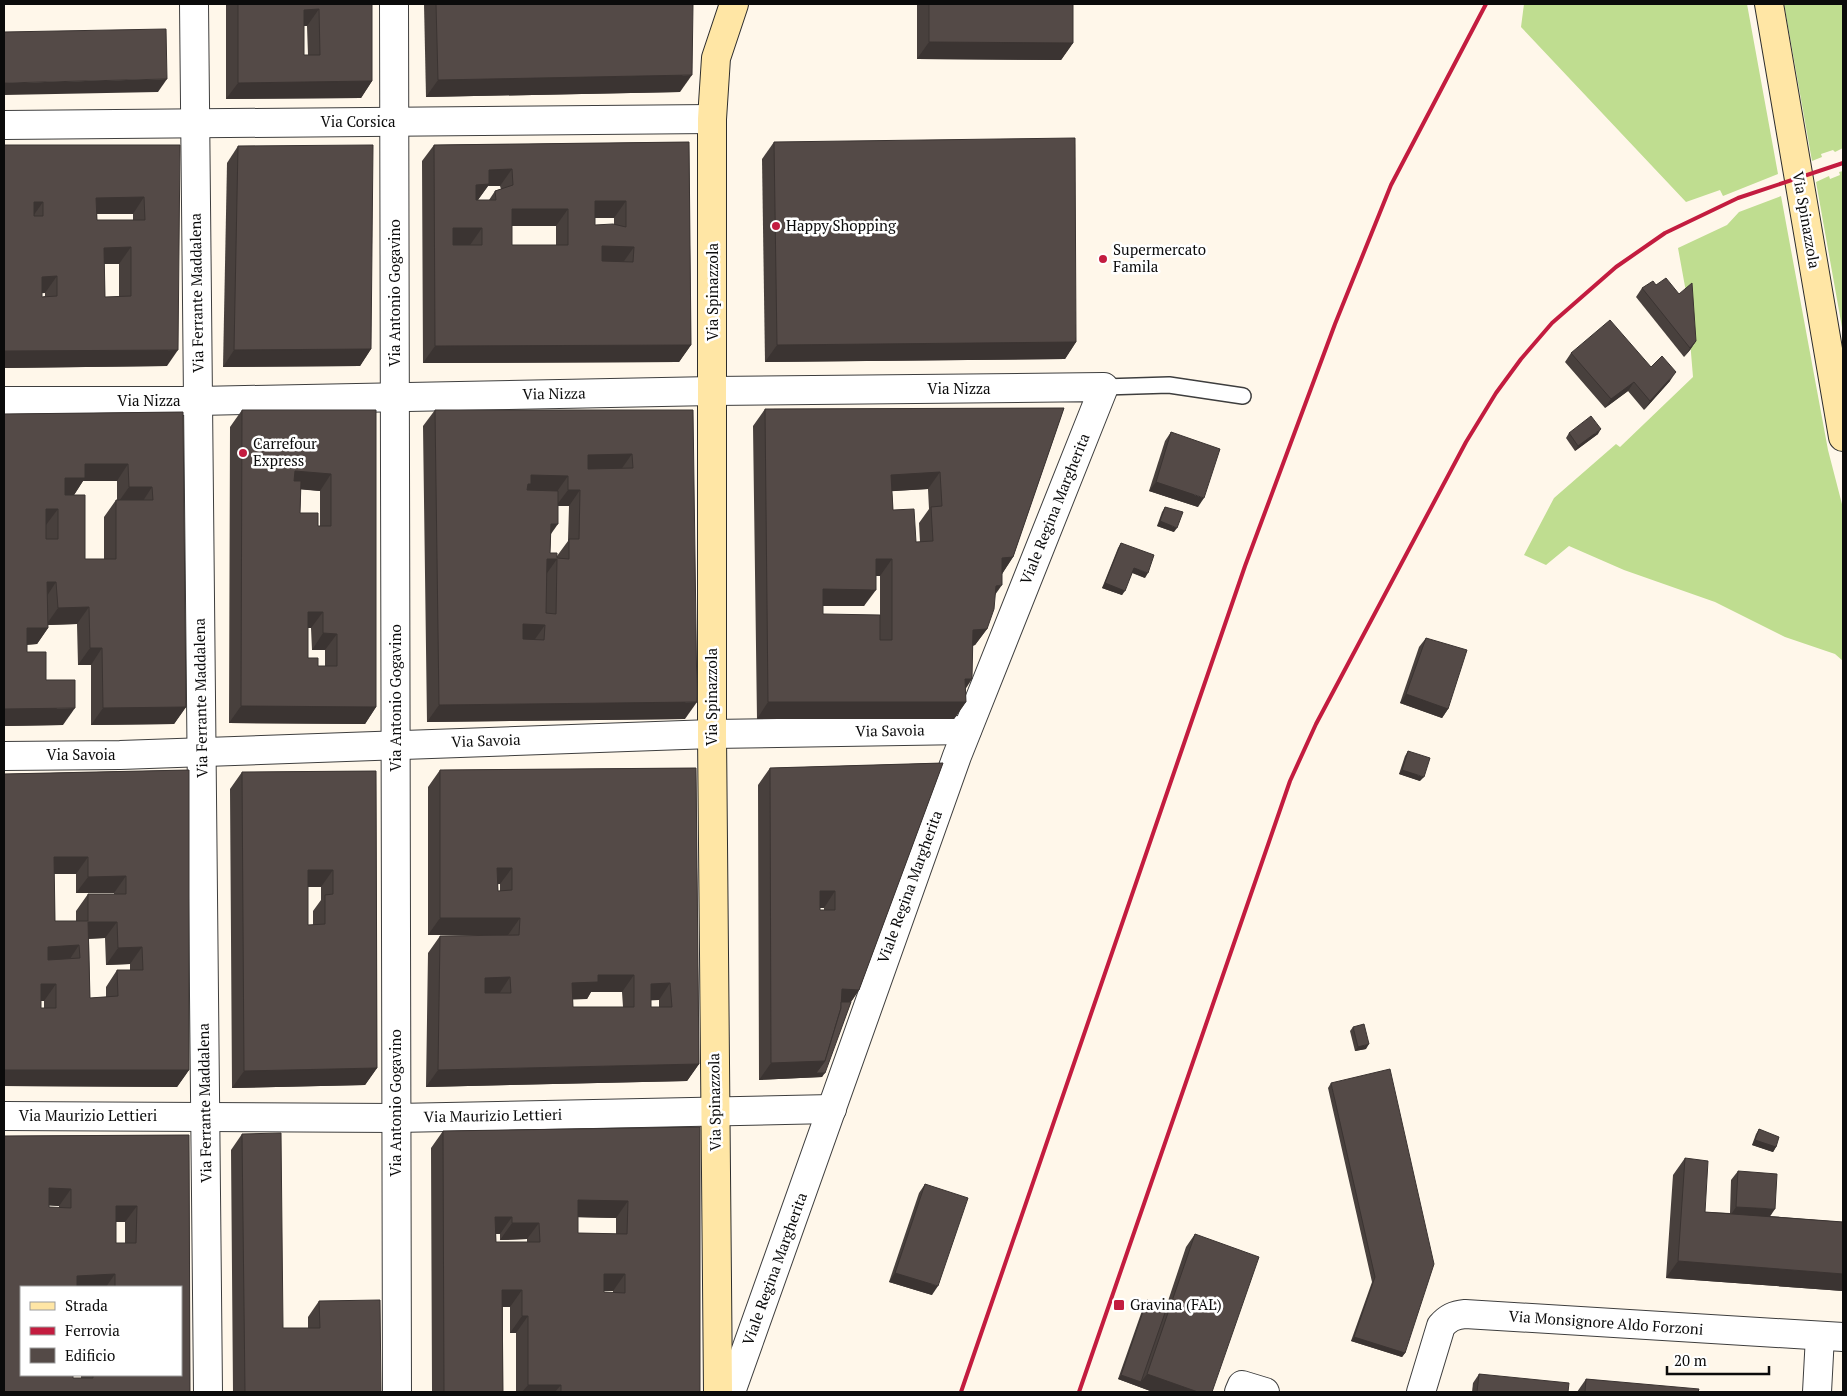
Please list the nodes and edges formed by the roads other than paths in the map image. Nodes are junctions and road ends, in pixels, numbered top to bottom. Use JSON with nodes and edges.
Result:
{"nodes":[{"id":1,"x":194,"y":4,"type":"edge"},
{"id":2,"x":394,"y":4,"type":"edge"},
{"id":3,"x":734,"y":4,"type":"edge"},
{"id":4,"x":1769,"y":4,"type":"edge"},
{"id":5,"x":712,"y":119,"type":"junction"},
{"id":6,"x":394,"y":122,"type":"junction"},
{"id":7,"x":196,"y":123,"type":"junction"},
{"id":8,"x":4,"y":125,"type":"edge"},
{"id":9,"x":1104,"y":387,"type":"junction"},
{"id":10,"x":713,"y":391,"type":"junction"},
{"id":11,"x":1243,"y":396,"type":"dead end"},
{"id":12,"x":395,"y":398,"type":"junction"},
{"id":13,"x":4,"y":401,"type":"edge"},
{"id":14,"x":198,"y":401,"type":"junction"},
{"id":15,"x":1843,"y":437,"type":"edge"},
{"id":16,"x":968,"y":730,"type":"junction"},
{"id":17,"x":712,"y":734,"type":"junction"},
{"id":18,"x":396,"y":744,"type":"junction"},
{"id":19,"x":202,"y":752,"type":"junction"},
{"id":20,"x":4,"y":756,"type":"edge"},
{"id":21,"x":832,"y":1109,"type":"junction"},
{"id":22,"x":716,"y":1112,"type":"junction"},
{"id":23,"x":4,"y":1116,"type":"edge"},
{"id":24,"x":206,"y":1116,"type":"junction"},
{"id":25,"x":396,"y":1118,"type":"junction"},
{"id":26,"x":1832,"y":1337,"type":"edge"},
{"id":27,"x":208,"y":1392,"type":"edge"},
{"id":28,"x":397,"y":1392,"type":"edge"},
{"id":29,"x":718,"y":1392,"type":"edge"},
{"id":30,"x":731,"y":1392,"type":"edge"},
{"id":31,"x":1239,"y":1392,"type":"edge"},
{"id":32,"x":1265,"y":1392,"type":"edge"},
{"id":33,"x":1421,"y":1392,"type":"edge"},
{"id":34,"x":1817,"y":1392,"type":"edge"}],
"edges":[{"from":1,"to":7,"type":"street","name":"Via Ferrante Maddalena"},
{"from":2,"to":6,"type":"street","name":"Via Antonio Gogavino"},
{"from":3,"to":5,"type":"street","name":"Via Spinazzola"},
{"from":4,"to":15,"type":"street","name":"Via Spinazzola"},
{"from":5,"to":6,"type":"street","name":"Via Corsica"},
{"from":5,"to":10,"type":"street","name":"Via Spinazzola"},
{"from":6,"to":7,"type":"street","name":"Via Corsica"},
{"from":6,"to":12,"type":"street","name":"Via Antonio Gogavino"},
{"from":7,"to":8,"type":"street","name":"Via Corsica"},
{"from":7,"to":14,"type":"street","name":"Via Ferrante Maddalena"},
{"from":9,"to":10,"type":"street","name":"Via Nizza"},
{"from":9,"to":11,"type":"lane"},
{"from":9,"to":16,"type":"street","name":"Viale Regina Margherita"},
{"from":10,"to":12,"type":"street","name":"Via Nizza"},
{"from":10,"to":17,"type":"street","name":"Via Spinazzola"},
{"from":12,"to":14,"type":"street","name":"Via Nizza"},
{"from":12,"to":18,"type":"street","name":"Via Antonio Gogavino"},
{"from":13,"to":14,"type":"street","name":"Via Nizza"},
{"from":14,"to":19,"type":"street","name":"Via Ferrante Maddalena"},
{"from":16,"to":17,"type":"street","name":"Via Savoia"},
{"from":16,"to":21,"type":"street","name":"Viale Regina Margherita"},
{"from":17,"to":18,"type":"street","name":"Via Savoia"},
{"from":17,"to":22,"type":"street","name":"Via Spinazzola"},
{"from":18,"to":19,"type":"street","name":"Via Savoia"},
{"from":18,"to":25,"type":"street","name":"Via Antonio Gogavino"},
{"from":19,"to":20,"type":"street","name":"Via Savoia"},
{"from":19,"to":24,"type":"street","name":"Via Ferrante Maddalena"},
{"from":21,"to":22,"type":"street","name":"Via Maurizio Lettieri"},
{"from":21,"to":30,"type":"street","name":"Viale Regina Margherita"},
{"from":22,"to":25,"type":"street","name":"Via Maurizio Lettieri"},
{"from":22,"to":29,"type":"street","name":"Via Spinazzola"},
{"from":23,"to":24,"type":"street","name":"Via Maurizio Lettieri"},
{"from":24,"to":25,"type":"street","name":"Via Maurizio Lettieri"},
{"from":24,"to":27,"type":"street","name":"Via Ferrante Maddalena"},
{"from":25,"to":28,"type":"street","name":"Via Antonio Gogavino"},
{"from":26,"to":33,"type":"street","name":"Via Monsignore Aldo Forzoni"},
{"from":26,"to":34,"type":"street"},
{"from":31,"to":32,"type":"street"}]}
